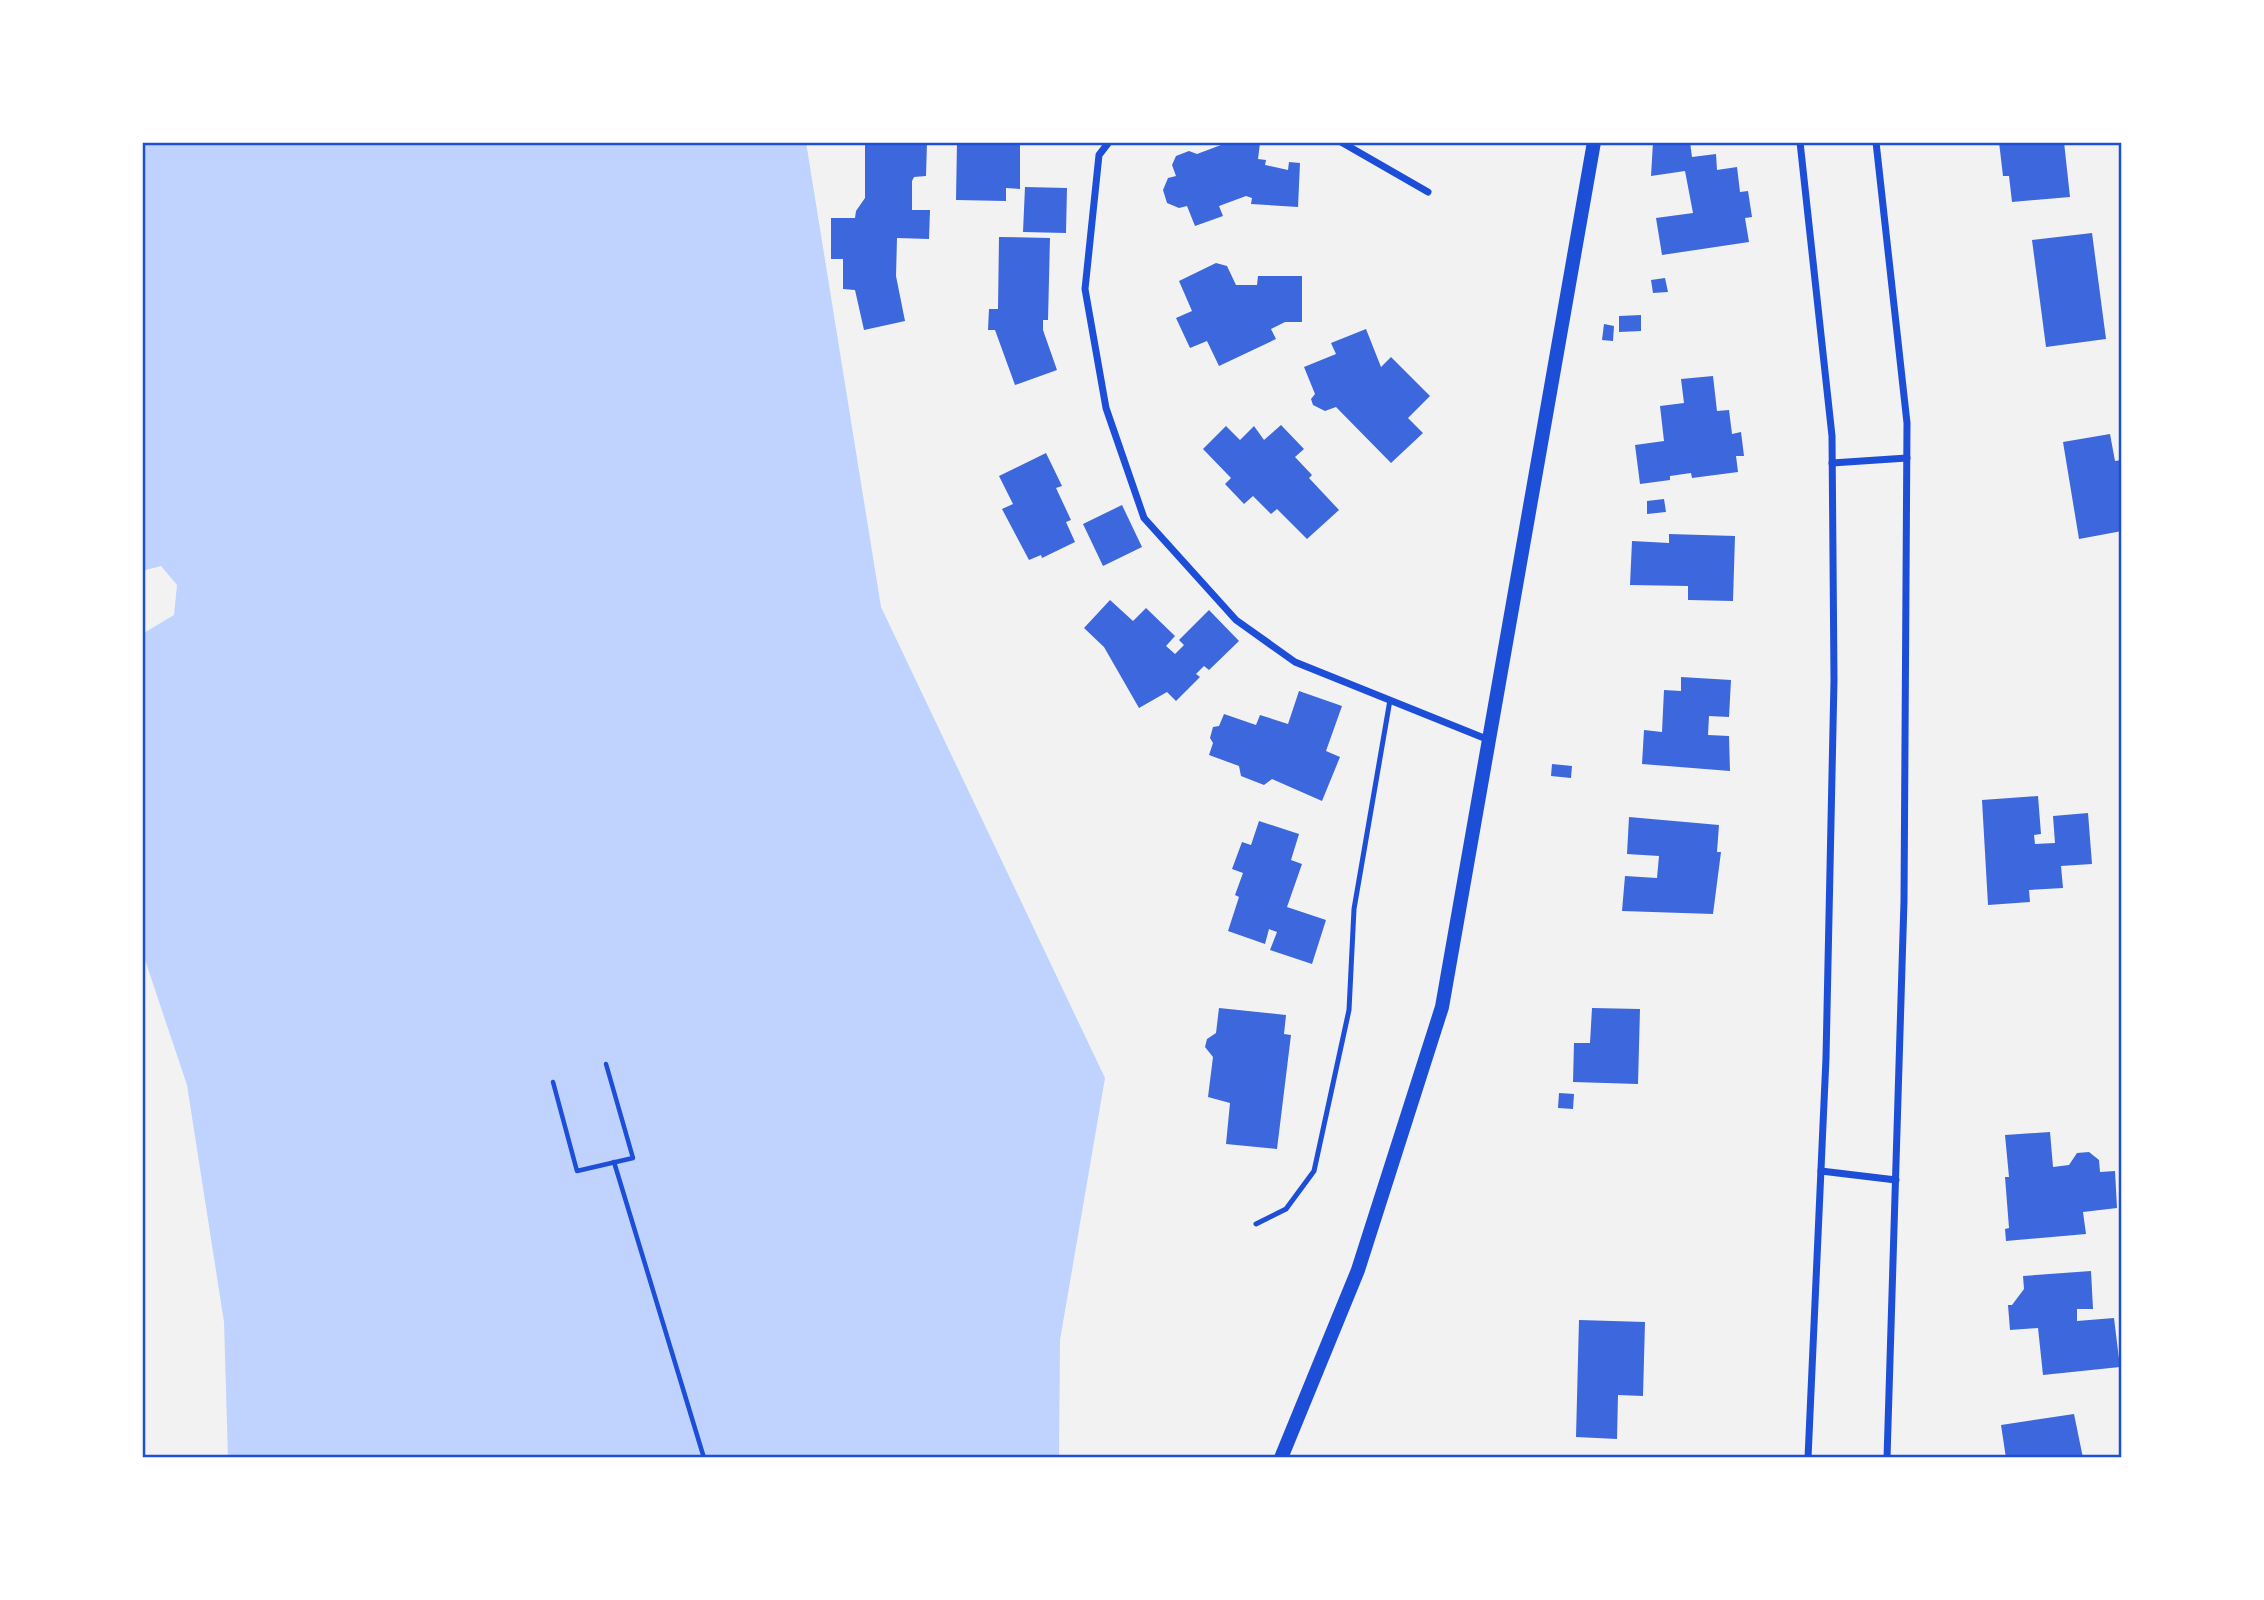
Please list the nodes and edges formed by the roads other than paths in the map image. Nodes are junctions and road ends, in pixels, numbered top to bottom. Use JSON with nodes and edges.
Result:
{"nodes":[{"id":1,"x":1110,"y":142,"type":"edge"},
{"id":2,"x":1341,"y":142,"type":"edge"},
{"id":3,"x":1594,"y":142,"type":"edge"},
{"id":4,"x":1800,"y":142,"type":"edge"},
{"id":5,"x":1876,"y":142,"type":"edge"},
{"id":6,"x":1428,"y":191,"type":"dead end"},
{"id":7,"x":1907,"y":458,"type":"junction"},
{"id":8,"x":1832,"y":463,"type":"junction"},
{"id":9,"x":1390,"y":700,"type":"junction"},
{"id":10,"x":1489,"y":740,"type":"junction"},
{"id":11,"x":1821,"y":1171,"type":"junction"},
{"id":12,"x":1896,"y":1180,"type":"junction"},
{"id":13,"x":1256,"y":1224,"type":"dead end"},
{"id":14,"x":1281,"y":1458,"type":"edge"},
{"id":15,"x":1808,"y":1458,"type":"edge"},
{"id":16,"x":1887,"y":1458,"type":"edge"}],
"edges":[{"from":1,"to":9,"type":"street"},
{"from":2,"to":6,"type":"street"},
{"from":3,"to":10,"type":"main road"},
{"from":4,"to":8,"type":"street"},
{"from":5,"to":7,"type":"street"},
{"from":7,"to":8,"type":"street"},
{"from":7,"to":12,"type":"street"},
{"from":8,"to":11,"type":"street"},
{"from":9,"to":10,"type":"street"},
{"from":9,"to":13,"type":"lane"},
{"from":10,"to":14,"type":"main road"},
{"from":11,"to":12,"type":"street"},
{"from":11,"to":15,"type":"street"},
{"from":12,"to":16,"type":"street"}]}
